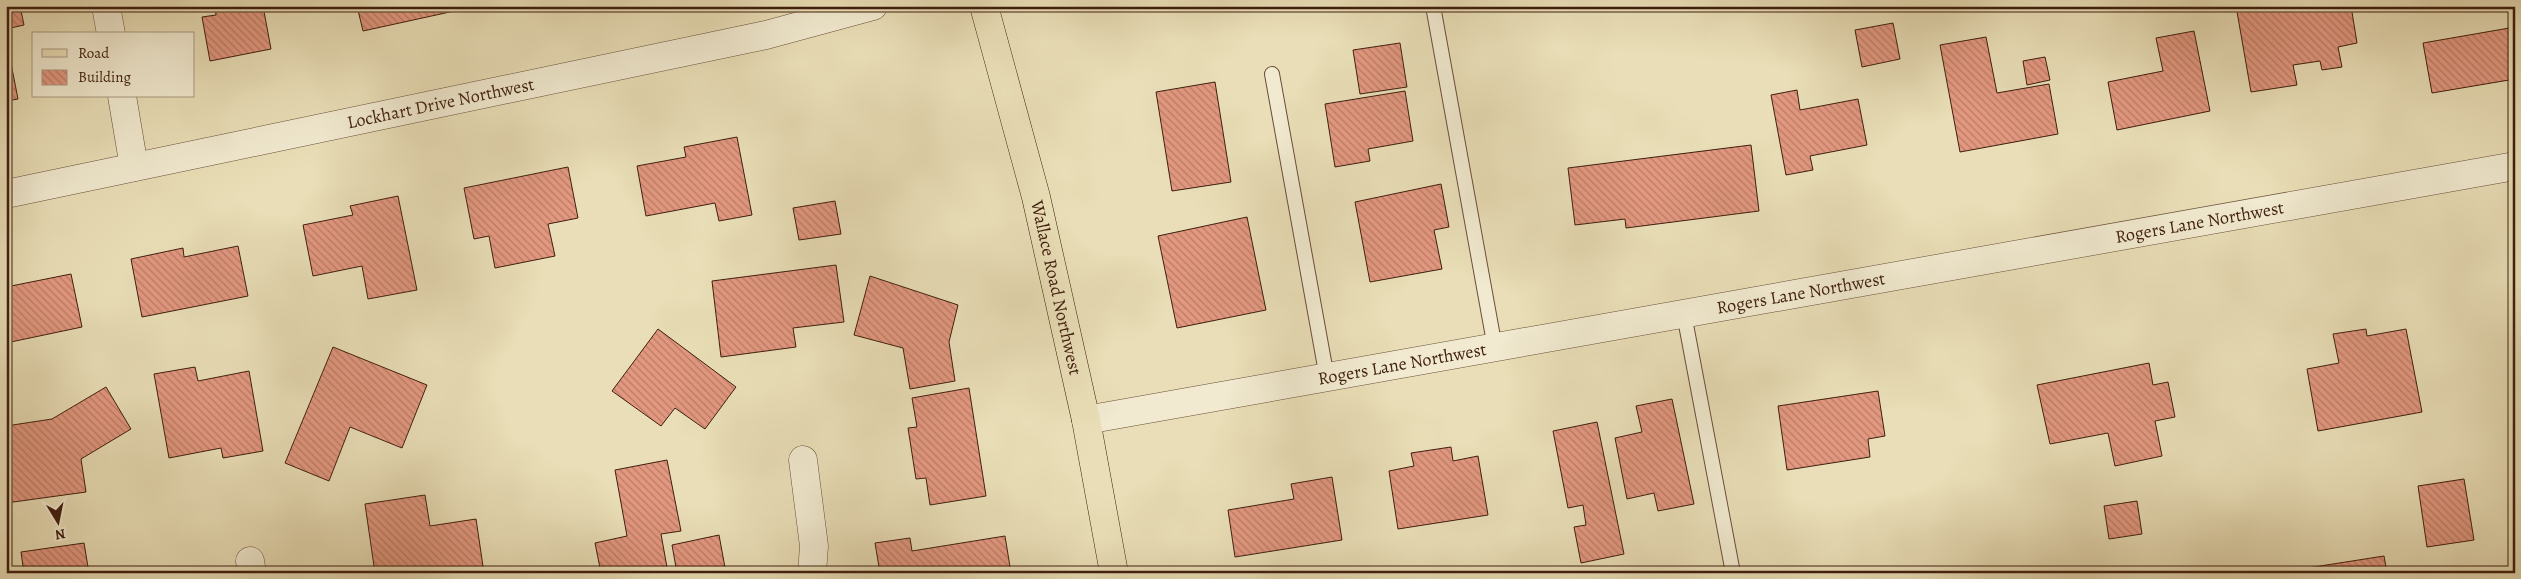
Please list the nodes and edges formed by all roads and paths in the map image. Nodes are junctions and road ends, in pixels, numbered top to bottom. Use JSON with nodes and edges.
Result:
{"nodes":[{"id":1,"x":106,"y":6,"type":"edge"},
{"id":2,"x":873,"y":6,"type":"edge"},
{"id":3,"x":984,"y":6,"type":"edge"},
{"id":4,"x":1433,"y":6,"type":"edge"},
{"id":5,"x":111,"y":32,"type":"edge"},
{"id":6,"x":1272,"y":74,"type":"dead end"},
{"id":7,"x":122,"y":98,"type":"edge"},
{"id":8,"x":2515,"y":166,"type":"edge"},
{"id":9,"x":134,"y":167,"type":"junction"},
{"id":10,"x":6,"y":194,"type":"edge"},
{"id":11,"x":1684,"y":314,"type":"junction"},
{"id":12,"x":1494,"y":348,"type":"junction"},
{"id":13,"x":1326,"y":378,"type":"junction"},
{"id":14,"x":1086,"y":420,"type":"junction"},
{"id":15,"x":803,"y":460,"type":"dead end"},
{"id":16,"x":812,"y":573,"type":"edge"},
{"id":17,"x":1114,"y":573,"type":"edge"},
{"id":18,"x":1733,"y":573,"type":"edge"}],
"edges":[{"from":1,"to":5,"type":"street"},
{"from":2,"to":9,"type":"street","name":"Lockhart Drive Northwest"},
{"from":3,"to":14,"type":"main road","name":"Wallace Road Northwest"},
{"from":4,"to":12,"type":"lane"},
{"from":6,"to":13,"type":"lane"},
{"from":7,"to":9,"type":"street"},
{"from":8,"to":11,"type":"street","name":"Rogers Lane Northwest"},
{"from":9,"to":10,"type":"street","name":"Lockhart Drive Northwest"},
{"from":11,"to":12,"type":"street","name":"Rogers Lane Northwest"},
{"from":11,"to":18,"type":"lane"},
{"from":12,"to":13,"type":"street","name":"Rogers Lane Northwest"},
{"from":13,"to":14,"type":"street","name":"Rogers Lane Northwest"},
{"from":14,"to":17,"type":"main road","name":"Wallace Road Northwest"},
{"from":15,"to":16,"type":"street"}]}
